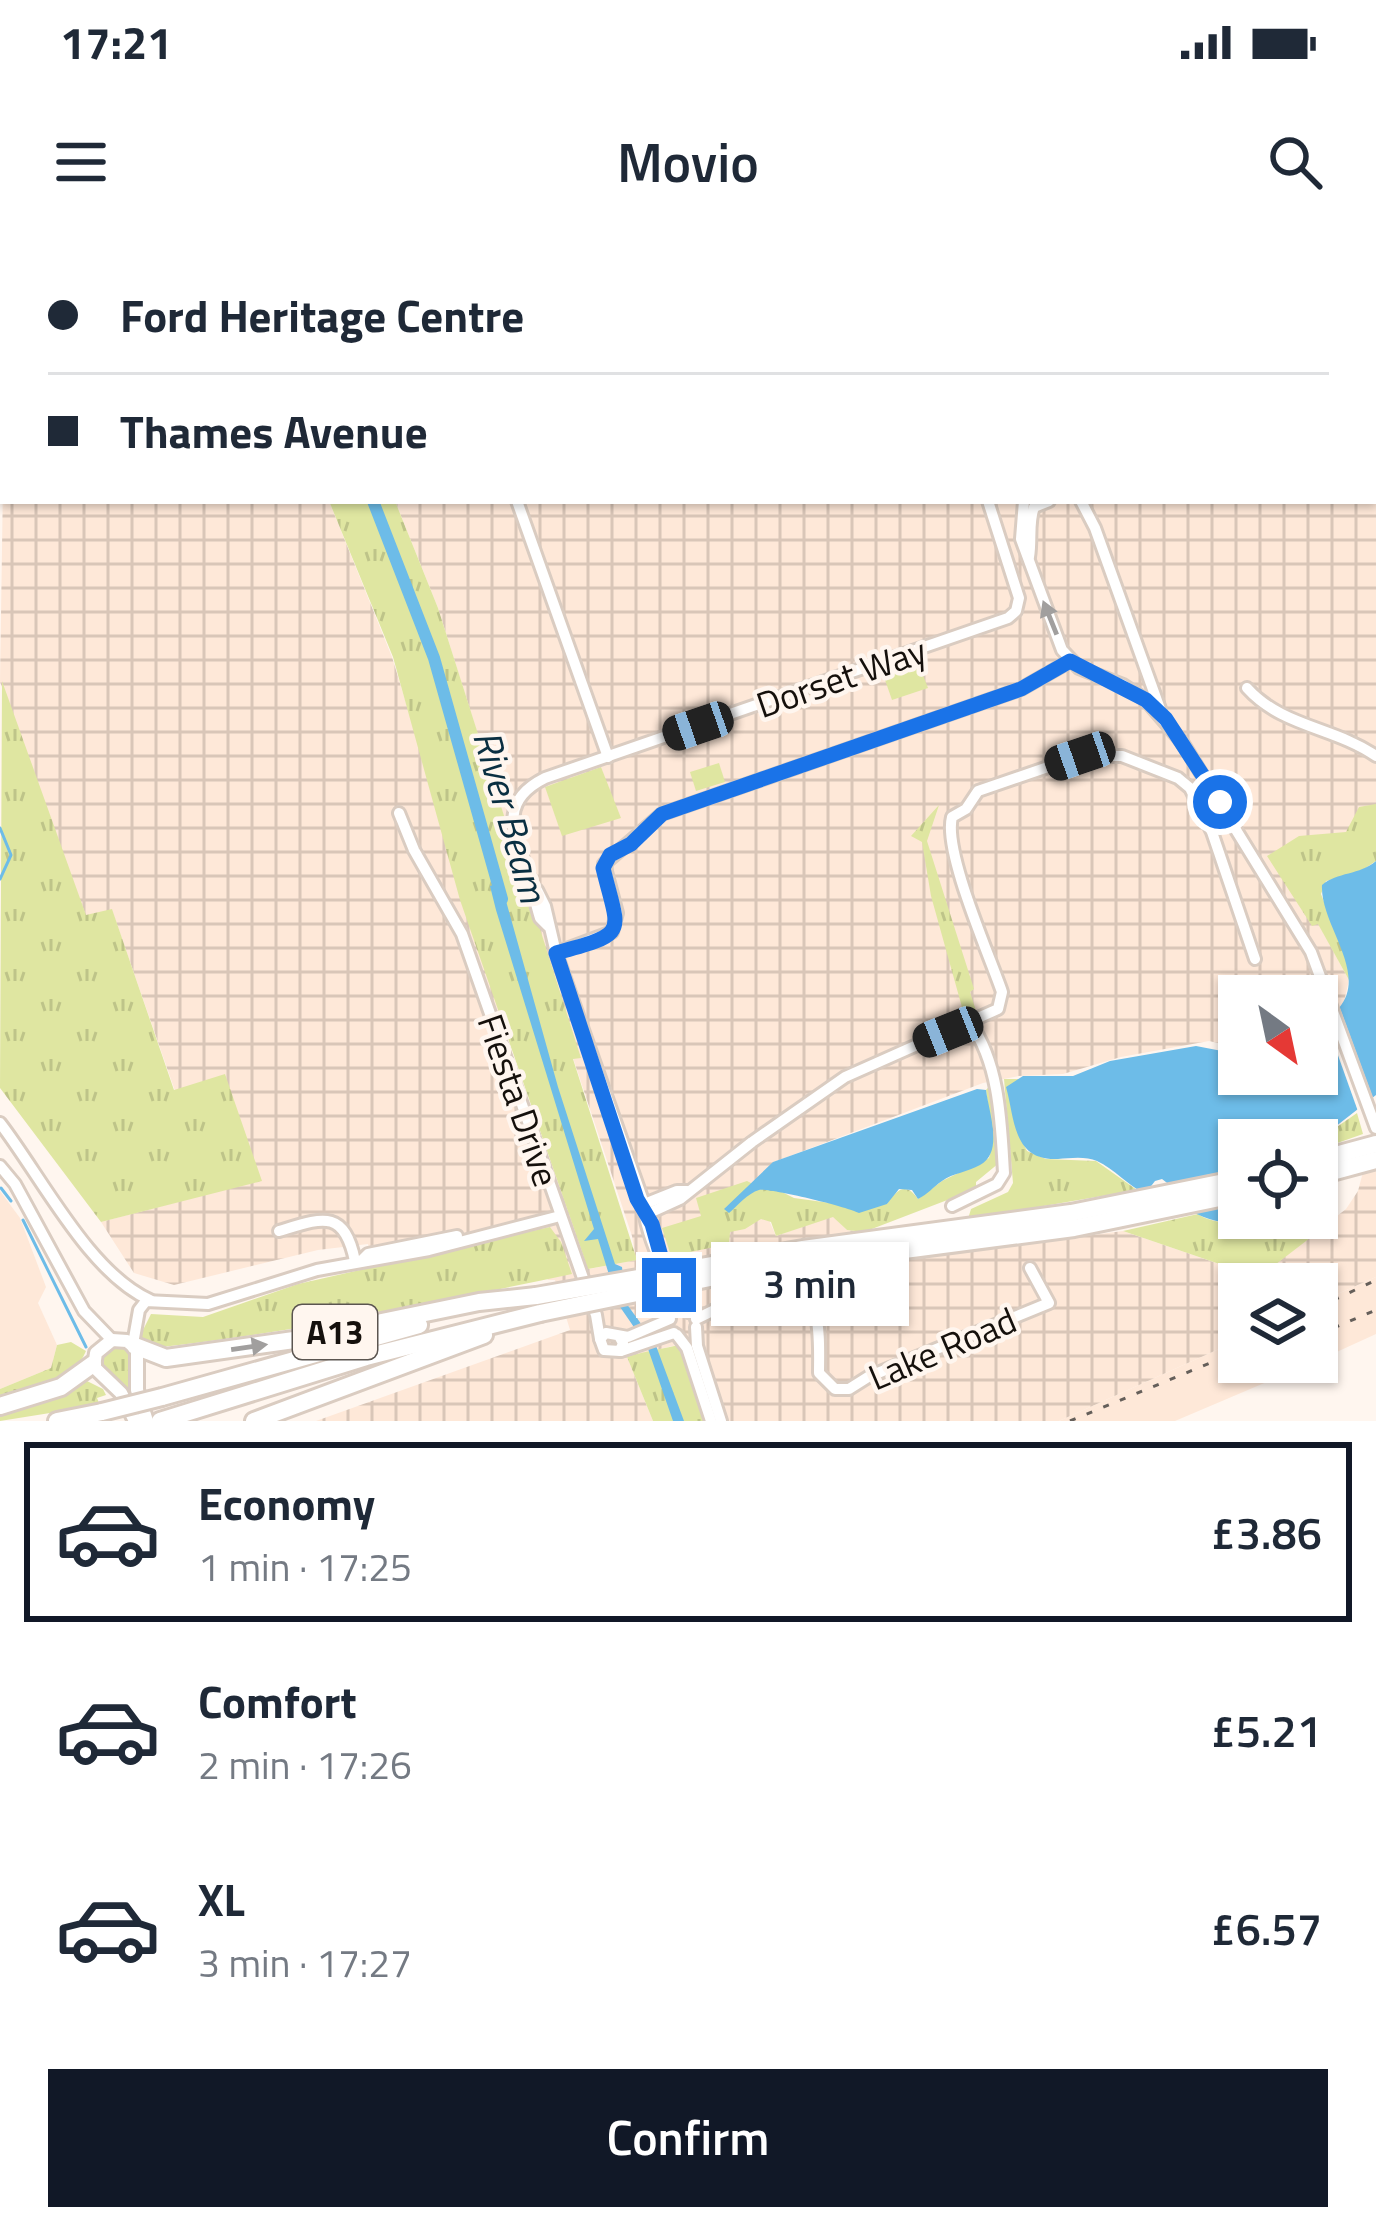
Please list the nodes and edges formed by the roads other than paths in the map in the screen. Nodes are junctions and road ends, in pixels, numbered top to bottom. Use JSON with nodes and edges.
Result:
{"nodes":[{"id":1,"x":518,"y":504,"type":"edge"},
{"id":2,"x":989,"y":504,"type":"edge"},
{"id":3,"x":1031,"y":504,"type":"edge"},
{"id":4,"x":1031,"y":504,"type":"edge"},
{"id":5,"x":1083,"y":504,"type":"edge"},
{"id":6,"x":1029,"y":560,"type":"junction"},
{"id":7,"x":1070,"y":661,"type":"junction"},
{"id":8,"x":1142,"y":666,"type":"junction"},
{"id":9,"x":1124,"y":685,"type":"junction"},
{"id":10,"x":1247,"y":688,"type":"dead end"},
{"id":11,"x":1164,"y":717,"type":"junction"},
{"id":12,"x":1376,"y":756,"type":"edge"},
{"id":13,"x":608,"y":757,"type":"junction"},
{"id":14,"x":403,"y":812,"type":"dead end"},
{"id":15,"x":556,"y":953,"type":"junction"},
{"id":16,"x":1255,"y":959,"type":"dead end"},
{"id":17,"x":970,"y":1023,"type":"junction"},
{"id":18,"x":0,"y":1124,"type":"edge"},
{"id":19,"x":1376,"y":1128,"type":"edge"},
{"id":20,"x":1376,"y":1144,"type":"edge"},
{"id":21,"x":1376,"y":1160,"type":"edge"},
{"id":22,"x":1339,"y":1163,"type":"joint"},
{"id":23,"x":0,"y":1166,"type":"edge"},
{"id":24,"x":1218,"y":1183,"type":"edge"},
{"id":25,"x":1218,"y":1198,"type":"edge"},
{"id":26,"x":952,"y":1205,"type":"dead end"},
{"id":27,"x":644,"y":1211,"type":"junction"},
{"id":28,"x":560,"y":1216,"type":"junction"},
{"id":29,"x":279,"y":1231,"type":"dead end"},
{"id":30,"x":358,"y":1261,"type":"junction"},
{"id":31,"x":1030,"y":1268,"type":"dead end"},
{"id":32,"x":669,"y":1285,"type":"junction"},
{"id":33,"x":153,"y":1301,"type":"junction"},
{"id":34,"x":538,"y":1304,"type":"junction"},
{"id":35,"x":84,"y":1311,"type":"junction"},
{"id":36,"x":596,"y":1316,"type":"junction"},
{"id":37,"x":671,"y":1319,"type":"junction"},
{"id":38,"x":693,"y":1319,"type":"junction"},
{"id":39,"x":135,"y":1324,"type":"junction"},
{"id":40,"x":658,"y":1331,"type":"junction"},
{"id":41,"x":616,"y":1334,"type":"junction"},
{"id":42,"x":676,"y":1334,"type":"junction"},
{"id":43,"x":600,"y":1339,"type":"junction"},
{"id":44,"x":636,"y":1339,"type":"junction"},
{"id":45,"x":114,"y":1340,"type":"junction"},
{"id":46,"x":134,"y":1345,"type":"junction"},
{"id":47,"x":620,"y":1352,"type":"junction"},
{"id":48,"x":94,"y":1358,"type":"junction"},
{"id":49,"x":0,"y":1406,"type":"edge"},
{"id":50,"x":165,"y":1420,"type":"edge"},
{"id":51,"x":56,"y":1421,"type":"edge"},
{"id":52,"x":135,"y":1421,"type":"edge"},
{"id":53,"x":147,"y":1421,"type":"edge"},
{"id":54,"x":254,"y":1421,"type":"edge"},
{"id":55,"x":711,"y":1421,"type":"edge"},
{"id":56,"x":721,"y":1421,"type":"edge"}],
"edges":[{"from":1,"to":13,"type":"street"},
{"from":2,"to":13,"type":"street","name":"Dorset Way"},
{"from":3,"to":6,"type":"street"},
{"from":4,"to":6,"type":"street"},
{"from":5,"to":8,"type":"street"},
{"from":7,"to":6,"type":"street","one_way":true},
{"from":7,"to":9,"type":"street"},
{"from":7,"to":15,"type":"street"},
{"from":8,"to":9,"type":"street"},
{"from":8,"to":11,"type":"street"},
{"from":9,"to":11,"type":"street"},
{"from":10,"to":12,"type":"street"},
{"from":11,"to":19,"type":"street"},
{"from":13,"to":15,"type":"street","name":"Dorset Way"},
{"from":14,"to":28,"type":"street","name":"Fiesta Drive"},
{"from":15,"to":27,"type":"street"},
{"from":16,"to":17,"type":"street"},
{"from":17,"to":26,"type":"street"},
{"from":17,"to":27,"type":"street"},
{"from":18,"to":33,"type":"street"},
{"from":20,"to":22,"type":"highway"},
{"from":21,"to":22,"type":"highway"},
{"from":23,"to":35,"type":"street"},
{"from":24,"to":34,"type":"highway","number":"A13","bridge":true},
{"from":25,"to":34,"type":"highway","number":"A13","bridge":true},
{"from":27,"to":32,"type":"street"},
{"from":28,"to":30,"type":"street"},
{"from":28,"to":36,"type":"street","name":"Fiesta Drive"},
{"from":29,"to":30,"type":"street"},
{"from":30,"to":33,"type":"street"},
{"from":31,"to":38,"type":"street","name":"Lake Road"},
{"from":32,"to":37,"type":"street"},
{"from":32,"to":38,"type":"street"},
{"from":33,"to":39,"type":"street"},
{"from":46,"to":34,"type":"highway","number":"A13","one_way":true},
{"from":34,"to":50,"type":"highway","number":"A13"},
{"from":34,"to":51,"type":"highway","number":"A13","bridge":true},
{"from":34,"to":54,"type":"highway","number":"A13"},
{"from":35,"to":45,"type":"street"},
{"from":35,"to":48,"type":"street"},
{"from":36,"to":41,"type":"street","name":"Fiesta Drive"},
{"from":36,"to":43,"type":"street","name":"Fiesta Drive"},
{"from":37,"to":38,"type":"street"},
{"from":37,"to":40,"type":"street"},
{"from":37,"to":42,"type":"street"},
{"from":38,"to":42,"type":"street"},
{"from":38,"to":56,"type":"street"},
{"from":39,"to":45,"type":"street"},
{"from":39,"to":46,"type":"street"},
{"from":40,"to":42,"type":"street"},
{"from":40,"to":44,"type":"street"},
{"from":41,"to":43,"type":"street"},
{"from":41,"to":44,"type":"street"},
{"from":41,"to":47,"type":"street"},
{"from":42,"to":55,"type":"street"},
{"from":43,"to":47,"type":"street"},
{"from":44,"to":47,"type":"street"},
{"from":45,"to":46,"type":"main road"},
{"from":45,"to":48,"type":"main road"},
{"from":46,"to":53,"type":"main road"},
{"from":48,"to":49,"type":"highway"},
{"from":48,"to":52,"type":"main road"}]}
